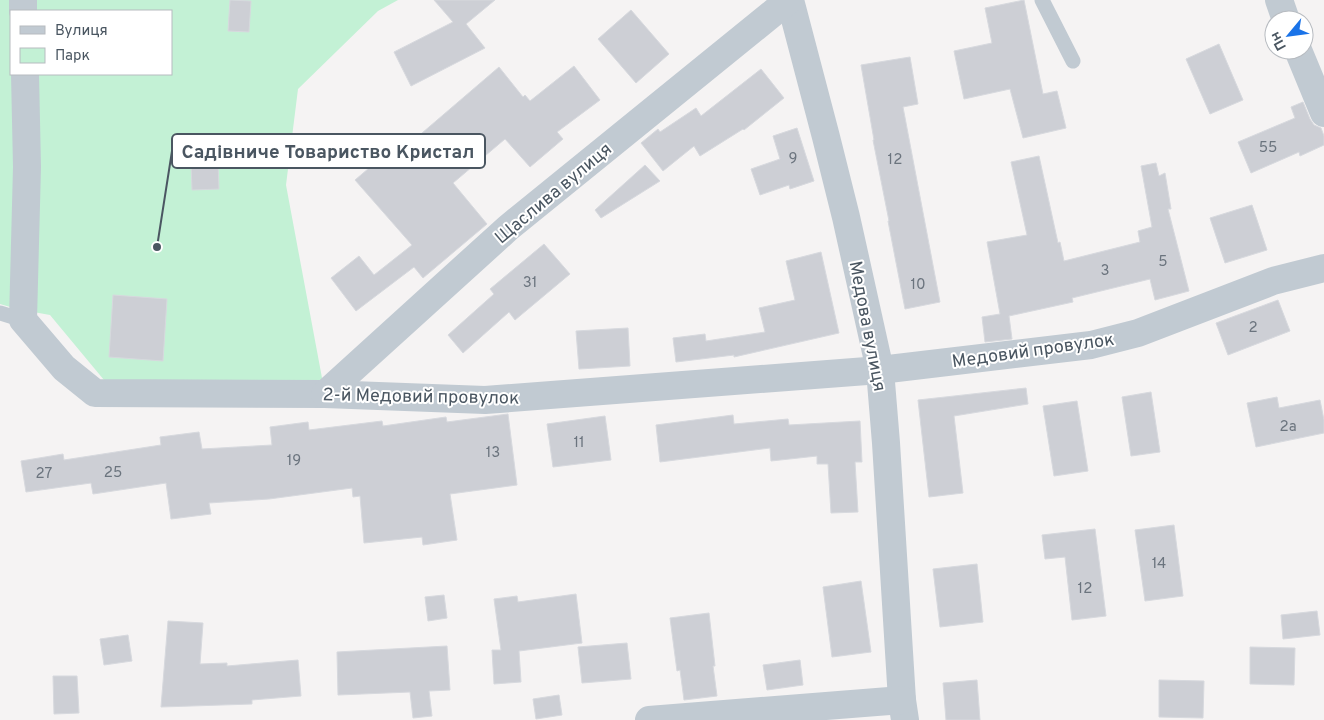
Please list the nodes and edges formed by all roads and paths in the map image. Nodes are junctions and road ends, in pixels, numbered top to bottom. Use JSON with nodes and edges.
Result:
{"nodes":[{"id":1,"x":789,"y":0,"type":"edge"},
{"id":2,"x":1042,"y":0,"type":"edge"},
{"id":3,"x":1302,"y":60,"type":"edge"},
{"id":4,"x":1072,"y":61,"type":"dead end"},
{"id":5,"x":25,"y":75,"type":"edge"},
{"id":6,"x":1324,"y":113,"type":"edge"},
{"id":7,"x":1324,"y":268,"type":"edge"},
{"id":8,"x":11,"y":316,"type":"edge"},
{"id":9,"x":880,"y":370,"type":"junction"},
{"id":10,"x":325,"y":394,"type":"junction"},
{"id":11,"x":903,"y":710,"type":"edge"},
{"id":12,"x":649,"y":720,"type":"edge"}],
"edges":[{"from":1,"to":9,"type":"street","name":"Медова вулиця"},
{"from":1,"to":10,"type":"street","name":"Щаслива вулиця"},
{"from":2,"to":4,"type":"lane"},
{"from":3,"to":6,"type":"street"},
{"from":5,"to":8,"type":"street"},
{"from":7,"to":9,"type":"street","name":"Медовий провулок"},
{"from":8,"to":10,"type":"street","name":"2-й Медовий провулок"},
{"from":9,"to":10,"type":"street","name":"2-й Медовий провулок"},
{"from":9,"to":11,"type":"street","name":"Медова вулиця"},
{"from":11,"to":12,"type":"street"}]}
